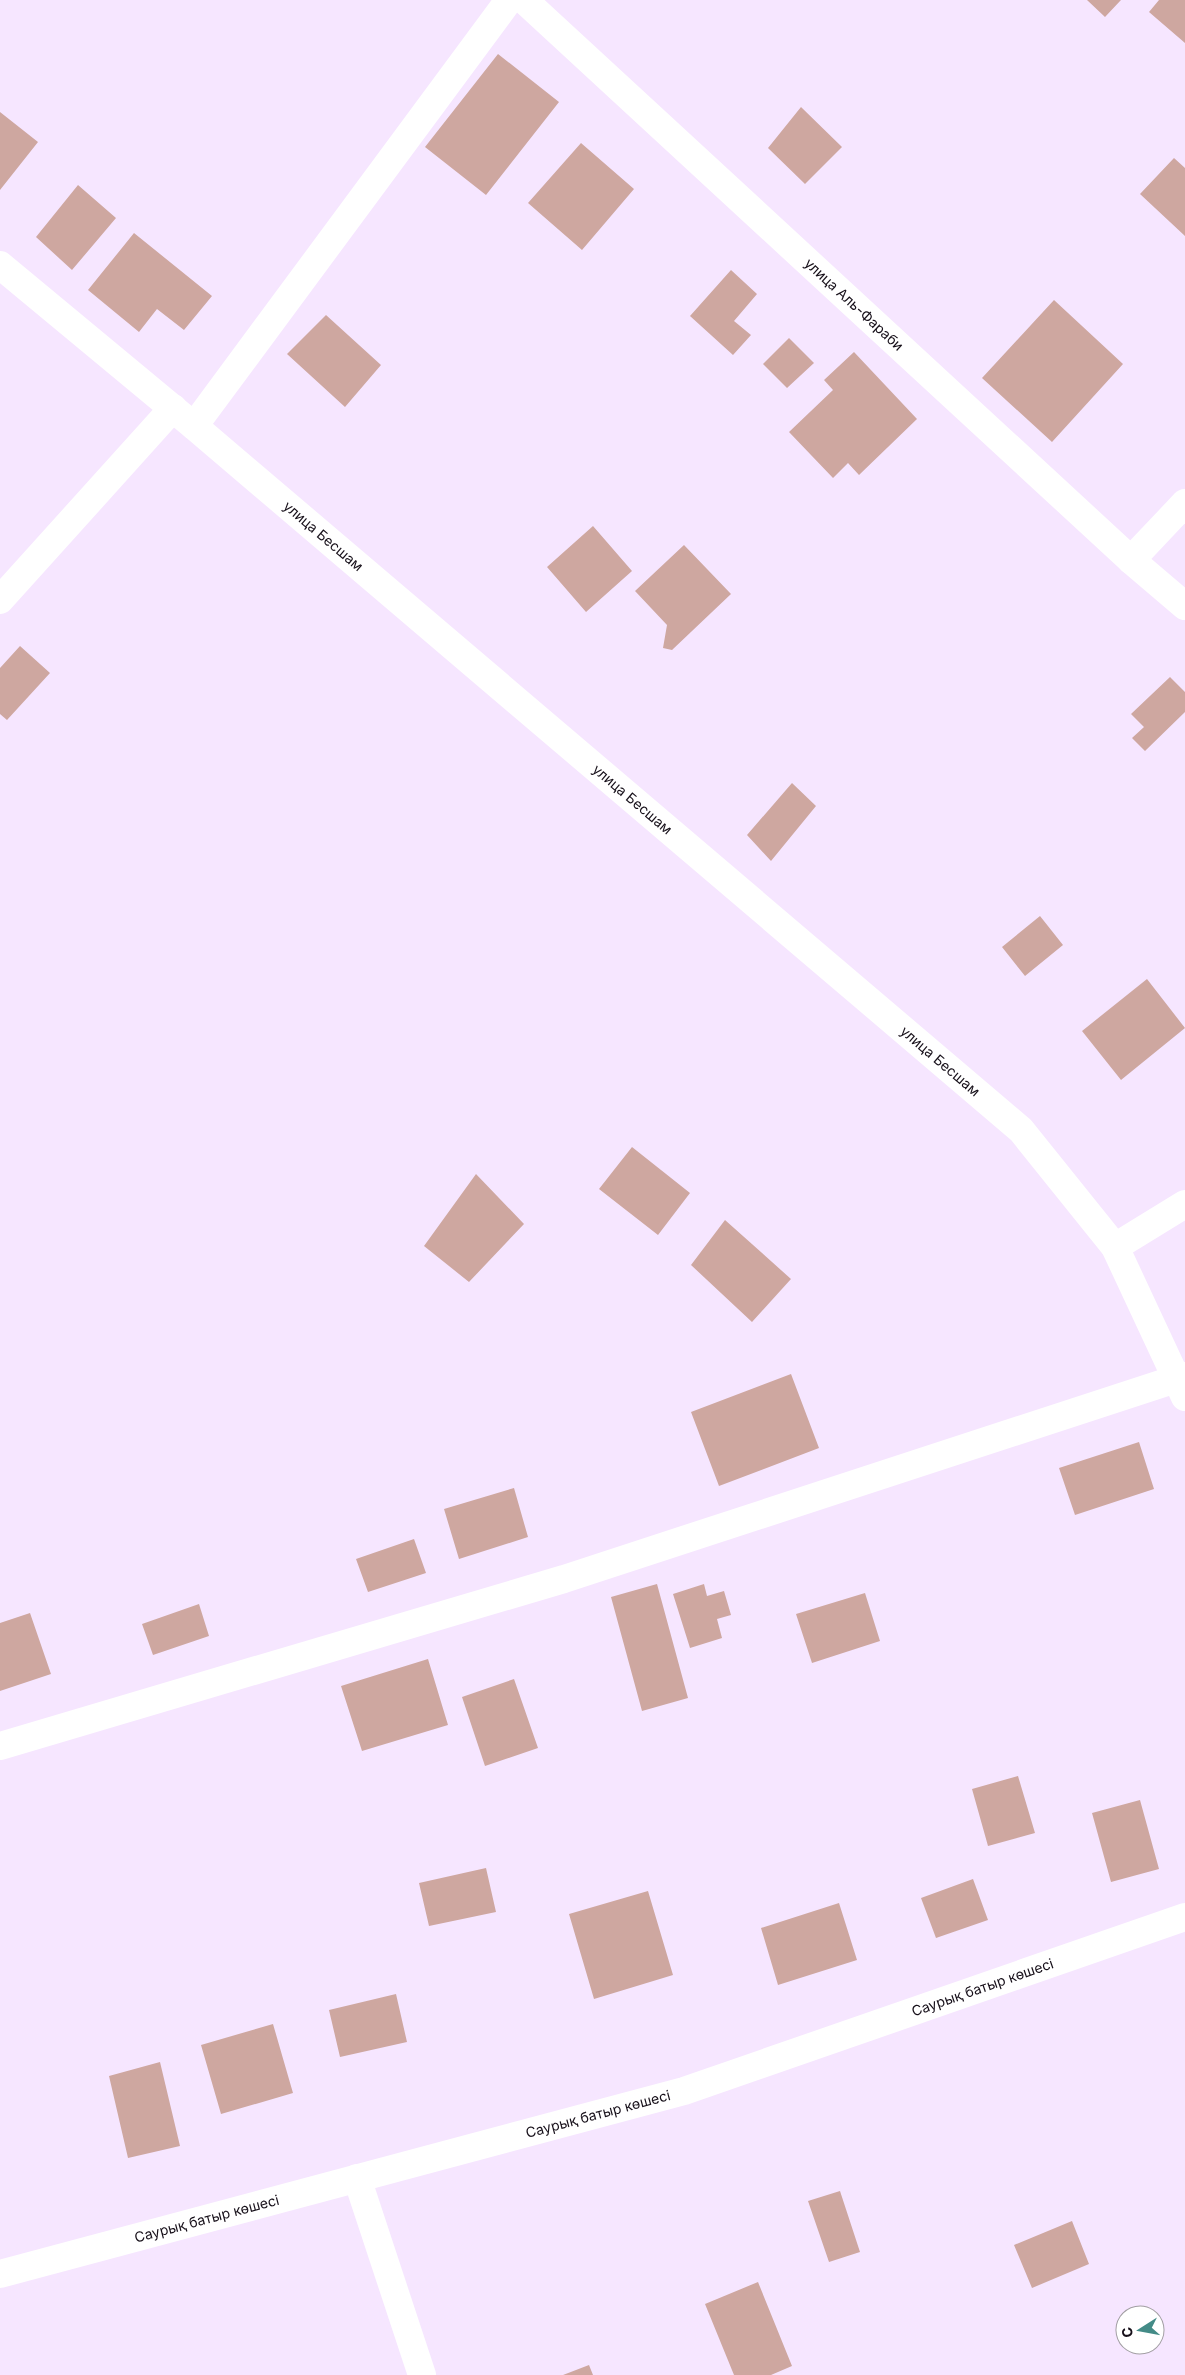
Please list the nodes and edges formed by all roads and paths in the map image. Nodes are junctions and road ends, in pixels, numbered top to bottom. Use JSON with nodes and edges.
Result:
{"nodes":[{"id":1,"x":509,"y":0,"type":"edge"},
{"id":2,"x":524,"y":0,"type":"edge"},
{"id":3,"x":0,"y":265,"type":"edge"},
{"id":4,"x":174,"y":408,"type":"junction"},
{"id":5,"x":194,"y":426,"type":"junction"},
{"id":6,"x":1185,"y":503,"type":"edge"},
{"id":7,"x":1131,"y":560,"type":"junction"},
{"id":8,"x":0,"y":600,"type":"edge"},
{"id":9,"x":1185,"y":606,"type":"edge"},
{"id":10,"x":1185,"y":1204,"type":"edge"},
{"id":11,"x":1115,"y":1247,"type":"junction"},
{"id":12,"x":1182,"y":1384,"type":"edge"},
{"id":13,"x":0,"y":1746,"type":"edge"},
{"id":14,"x":1185,"y":1917,"type":"edge"},
{"id":15,"x":357,"y":2178,"type":"junction"},
{"id":16,"x":0,"y":2274,"type":"edge"},
{"id":17,"x":422,"y":2375,"type":"edge"}],
"edges":[{"from":1,"to":5,"type":"street"},
{"from":2,"to":7,"type":"street","name":"улица Аль-Фараби"},
{"from":3,"to":4,"type":"street","name":"улица Бесшам"},
{"from":4,"to":5,"type":"street","name":"улица Бесшам"},
{"from":4,"to":8,"type":"street"},
{"from":5,"to":11,"type":"street","name":"улица Бесшам"},
{"from":6,"to":7,"type":"street"},
{"from":7,"to":9,"type":"street","name":"улица Аль-Фараби"},
{"from":10,"to":11,"type":"street"},
{"from":11,"to":12,"type":"street","name":"улица Бесшам"},
{"from":12,"to":13,"type":"street"},
{"from":14,"to":15,"type":"street","name":"Саурық батыр көшесі"},
{"from":15,"to":16,"type":"street","name":"Саурық батыр көшесі"},
{"from":15,"to":17,"type":"street"}]}
